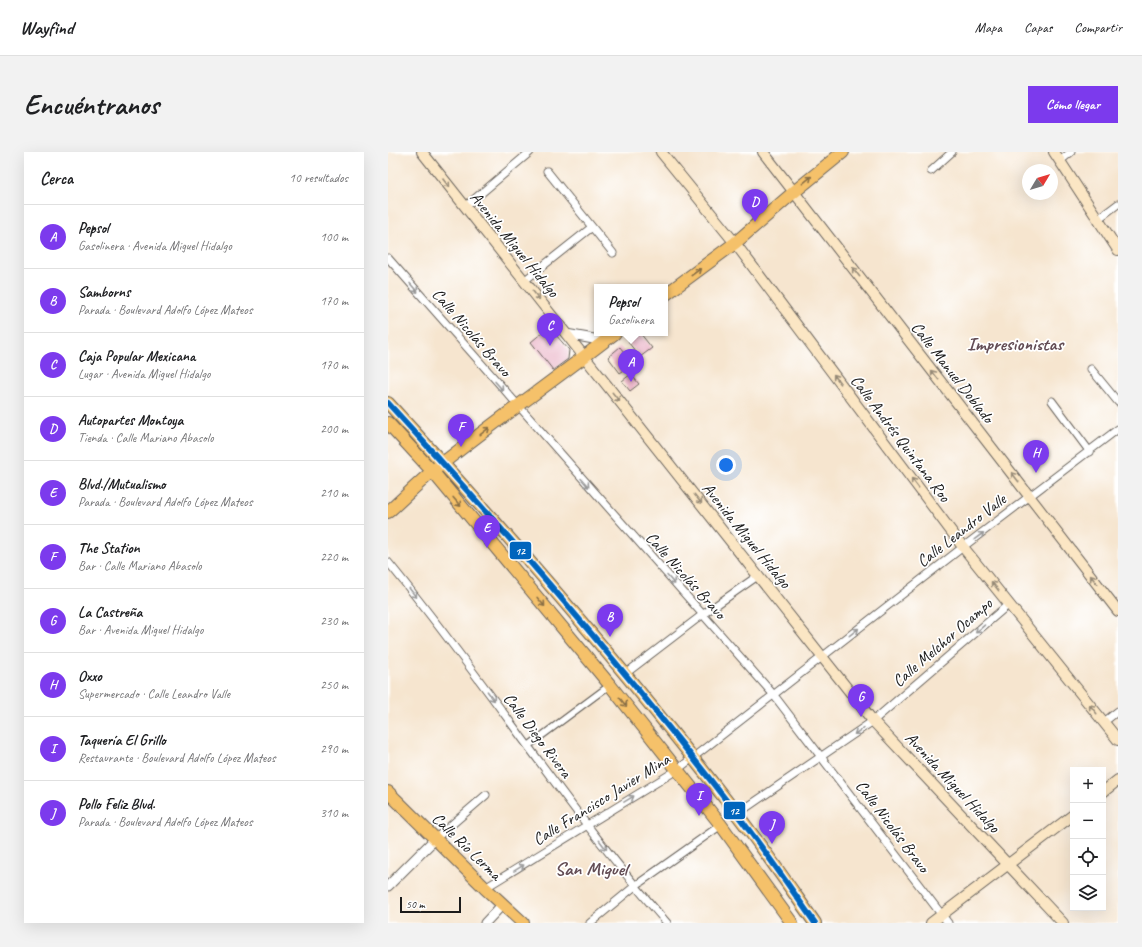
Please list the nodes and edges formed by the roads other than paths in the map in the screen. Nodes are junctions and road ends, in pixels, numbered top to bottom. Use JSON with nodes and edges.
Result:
{"nodes":[{"id":1,"x":422,"y":152,"type":"edge"},
{"id":2,"x":530,"y":152,"type":"edge"},
{"id":3,"x":661,"y":152,"type":"edge"},
{"id":4,"x":763,"y":152,"type":"edge"},
{"id":5,"x":842,"y":152,"type":"edge"},
{"id":6,"x":952,"y":152,"type":"edge"},
{"id":7,"x":1054,"y":152,"type":"edge"},
{"id":8,"x":1071,"y":152,"type":"edge"},
{"id":9,"x":1060,"y":161,"type":"junction"},
{"id":10,"x":547,"y":171,"type":"dead end"},
{"id":11,"x":931,"y":171,"type":"dead end"},
{"id":12,"x":794,"y":192,"type":"junction"},
{"id":13,"x":1118,"y":204,"type":"edge"},
{"id":14,"x":465,"y":207,"type":"junction"},
{"id":15,"x":1098,"y":219,"type":"junction"},
{"id":16,"x":592,"y":227,"type":"junction"},
{"id":17,"x":734,"y":243,"type":"junction"},
{"id":18,"x":1118,"y":250,"type":"edge"},
{"id":19,"x":613,"y":253,"type":"dead end"},
{"id":20,"x":388,"y":258,"type":"edge"},
{"id":21,"x":524,"y":281,"type":"junction"},
{"id":22,"x":668,"y":293,"type":"edge"},
{"id":23,"x":566,"y":334,"type":"junction"},
{"id":24,"x":611,"y":336,"type":"edge"},
{"id":25,"x":605,"y":341,"type":"junction"},
{"id":26,"x":584,"y":357,"type":"junction"},
{"id":27,"x":1091,"y":369,"type":"dead end"},
{"id":28,"x":1052,"y":401,"type":"dead end"},
{"id":29,"x":388,"y":402,"type":"edge"},
{"id":30,"x":1118,"y":402,"type":"edge"},
{"id":31,"x":517,"y":406,"type":"junction"},
{"id":32,"x":388,"y":423,"type":"edge"},
{"id":33,"x":1118,"y":429,"type":"edge"},
{"id":34,"x":1090,"y":452,"type":"junction"},
{"id":35,"x":443,"y":463,"type":"junction"},
{"id":36,"x":432,"y":472,"type":"junction"},
{"id":37,"x":1030,"y":497,"type":"junction"},
{"id":38,"x":388,"y":512,"type":"edge"},
{"id":39,"x":963,"y":548,"type":"junction"},
{"id":40,"x":388,"y":562,"type":"edge"},
{"id":41,"x":758,"y":575,"type":"junction"},
{"id":42,"x":1009,"y":604,"type":"junction"},
{"id":43,"x":1118,"y":611,"type":"edge"},
{"id":44,"x":702,"y":615,"type":"junction"},
{"id":45,"x":823,"y":656,"type":"junction"},
{"id":46,"x":625,"y":674,"type":"junction"},
{"id":47,"x":610,"y":685,"type":"junction"},
{"id":48,"x":773,"y":694,"type":"junction"},
{"id":49,"x":1118,"y":711,"type":"edge"},
{"id":50,"x":873,"y":721,"type":"junction"},
{"id":51,"x":1104,"y":722,"type":"junction"},
{"id":52,"x":1118,"y":740,"type":"edge"},
{"id":53,"x":528,"y":746,"type":"junction"},
{"id":54,"x":822,"y":757,"type":"junction"},
{"id":55,"x":693,"y":758,"type":"junction"},
{"id":56,"x":677,"y":770,"type":"junction"},
{"id":57,"x":1118,"y":780,"type":"edge"},
{"id":58,"x":1106,"y":790,"type":"edge"},
{"id":59,"x":388,"y":792,"type":"edge"},
{"id":60,"x":486,"y":795,"type":"dead end"},
{"id":61,"x":737,"y":814,"type":"junction"},
{"id":62,"x":1070,"y":817,"type":"edge"},
{"id":63,"x":587,"y":825,"type":"junction"},
{"id":64,"x":721,"y":825,"type":"junction"},
{"id":65,"x":435,"y":839,"type":"junction"},
{"id":66,"x":1008,"y":864,"type":"junction"},
{"id":67,"x":388,"y":886,"type":"edge"},
{"id":68,"x":635,"y":886,"type":"junction"},
{"id":69,"x":485,"y":888,"type":"junction"},
{"id":70,"x":503,"y":904,"type":"junction"},
{"id":71,"x":945,"y":919,"type":"edge"},
{"id":72,"x":485,"y":923,"type":"edge"},
{"id":73,"x":523,"y":923,"type":"edge"},
{"id":74,"x":590,"y":923,"type":"edge"},
{"id":75,"x":667,"y":923,"type":"edge"},
{"id":76,"x":792,"y":923,"type":"edge"},
{"id":77,"x":815,"y":923,"type":"edge"},
{"id":78,"x":931,"y":923,"type":"edge"},
{"id":79,"x":1063,"y":923,"type":"edge"}],
"edges":[{"from":1,"to":14,"type":"main road","name":"Avenida Miguel Hidalgo","one_way":true},
{"from":2,"to":14,"type":"street"},
{"from":3,"to":17,"type":"main road","name":"Calle Andrés Quintana Roo"},
{"from":4,"to":12,"type":"main road","name":"Calle Manuel Doblado"},
{"from":12,"to":5,"type":"main road","one_way":true},
{"from":6,"to":11,"type":"street"},
{"from":7,"to":9,"type":"main road"},
{"from":8,"to":9,"type":"street"},
{"from":9,"to":15,"type":"main road"},
{"from":10,"to":16,"type":"street"},
{"from":12,"to":17,"type":"main road"},
{"from":37,"to":12,"type":"main road","name":"Calle Manuel Doblado","one_way":true},
{"from":13,"to":15,"type":"street"},
{"from":14,"to":21,"type":"main road","name":"Avenida Miguel Hidalgo"},
{"from":15,"to":18,"type":"main road"},
{"from":16,"to":19,"type":"street"},
{"from":16,"to":21,"type":"street"},
{"from":22,"to":17,"type":"main road","one_way":true},
{"from":39,"to":17,"type":"main road","name":"Calle Andrés Quintana Roo","one_way":true},
{"from":20,"to":31,"type":"street","name":"Calle Nicolás Bravo","one_way":true},
{"from":21,"to":23,"type":"main road","name":"Avenida Miguel Hidalgo","one_way":true},
{"from":23,"to":25,"type":"street"},
{"from":23,"to":26,"type":"main road","name":"Avenida Miguel Hidalgo"},
{"from":24,"to":25,"type":"main road"},
{"from":25,"to":26,"type":"main road"},
{"from":26,"to":31,"type":"main road"},
{"from":26,"to":41,"type":"main road","name":"Avenida Miguel Hidalgo","one_way":true},
{"from":27,"to":30,"type":"street"},
{"from":28,"to":34,"type":"street"},
{"from":29,"to":35,"type":"main road"},
{"from":35,"to":31,"type":"main road","one_way":true},
{"from":31,"to":44,"type":"street","name":"Calle Nicolás Bravo","one_way":true},
{"from":32,"to":36,"type":"main road"},
{"from":33,"to":34,"type":"street","name":"Calle Leandro Valle"},
{"from":34,"to":37,"type":"street","name":"Calle Leandro Valle"},
{"from":35,"to":36,"type":"main road"},
{"from":35,"to":46,"type":"main road"},
{"from":36,"to":38,"type":"main road"},
{"from":36,"to":47,"type":"main road","one_way":true},
{"from":39,"to":37,"type":"street","name":"Calle Leandro Valle","one_way":true},
{"from":43,"to":37,"type":"main road","name":"Calle Manuel Doblado","one_way":true},
{"from":42,"to":39,"type":"main road","name":"Calle Andrés Quintana Roo","one_way":true},
{"from":45,"to":39,"type":"street","name":"Calle Leandro Valle","one_way":true},
{"from":40,"to":53,"type":"street","name":"Calle Diego Rivera","one_way":true},
{"from":41,"to":44,"type":"street"},
{"from":41,"to":45,"type":"main road","name":"Avenida Miguel Hidalgo"},
{"from":42,"to":50,"type":"street","name":"Calle Melchor Ocampo","one_way":true},
{"from":51,"to":42,"type":"main road","name":"Calle Andrés Quintana Roo","one_way":true},
{"from":44,"to":46,"type":"street"},
{"from":44,"to":48,"type":"street","name":"Calle Nicolás Bravo"},
{"from":45,"to":48,"type":"street","name":"Calle Francisco Javier Mina"},
{"from":45,"to":50,"type":"main road","name":"Avenida Miguel Hidalgo"},
{"from":46,"to":55,"type":"main road"},
{"from":47,"to":53,"type":"street"},
{"from":47,"to":56,"type":"main road","one_way":true},
{"from":48,"to":54,"type":"street","name":"Calle Nicolás Bravo"},
{"from":48,"to":55,"type":"street","name":"Calle Francisco Javier Mina"},
{"from":49,"to":51,"type":"street"},
{"from":50,"to":54,"type":"street","name":"Calle Melchor Ocampo","one_way":true},
{"from":50,"to":66,"type":"main road","name":"Avenida Miguel Hidalgo"},
{"from":51,"to":52,"type":"main road","name":"Calle Andrés Quintana Roo"},
{"from":53,"to":63,"type":"street","name":"Calle Diego Rivera"},
{"from":54,"to":61,"type":"street","name":"Calle Melchor Ocampo"},
{"from":54,"to":71,"type":"street","name":"Calle Nicolás Bravo"},
{"from":55,"to":56,"type":"street","name":"Calle Francisco Javier Mina"},
{"from":55,"to":61,"type":"main road"},
{"from":63,"to":56,"type":"street","name":"Calle Francisco Javier Mina","one_way":true},
{"from":56,"to":64,"type":"main road"},
{"from":57,"to":58,"type":"main road"},
{"from":59,"to":65,"type":"main road","name":"Calle Río Lerma"},
{"from":60,"to":65,"type":"street"},
{"from":61,"to":77,"type":"main road"},
{"from":62,"to":66,"type":"main road"},
{"from":63,"to":68,"type":"street","name":"Calle Diego Rivera","one_way":true},
{"from":69,"to":63,"type":"street","name":"Calle Francisco Javier Mina","one_way":true},
{"from":64,"to":68,"type":"street"},
{"from":64,"to":76,"type":"main road"},
{"from":65,"to":67,"type":"street"},
{"from":65,"to":69,"type":"main road","name":"Calle Río Lerma"},
{"from":66,"to":71,"type":"main road"},
{"from":66,"to":79,"type":"main road","name":"Avenida Miguel Hidalgo"},
{"from":68,"to":74,"type":"street"},
{"from":68,"to":75,"type":"street","name":"Calle Diego Rivera"},
{"from":69,"to":70,"type":"main road","name":"Calle Río Lerma"},
{"from":70,"to":72,"type":"street"},
{"from":70,"to":73,"type":"main road","name":"Calle Río Lerma"},
{"from":71,"to":78,"type":"main road"}]}
